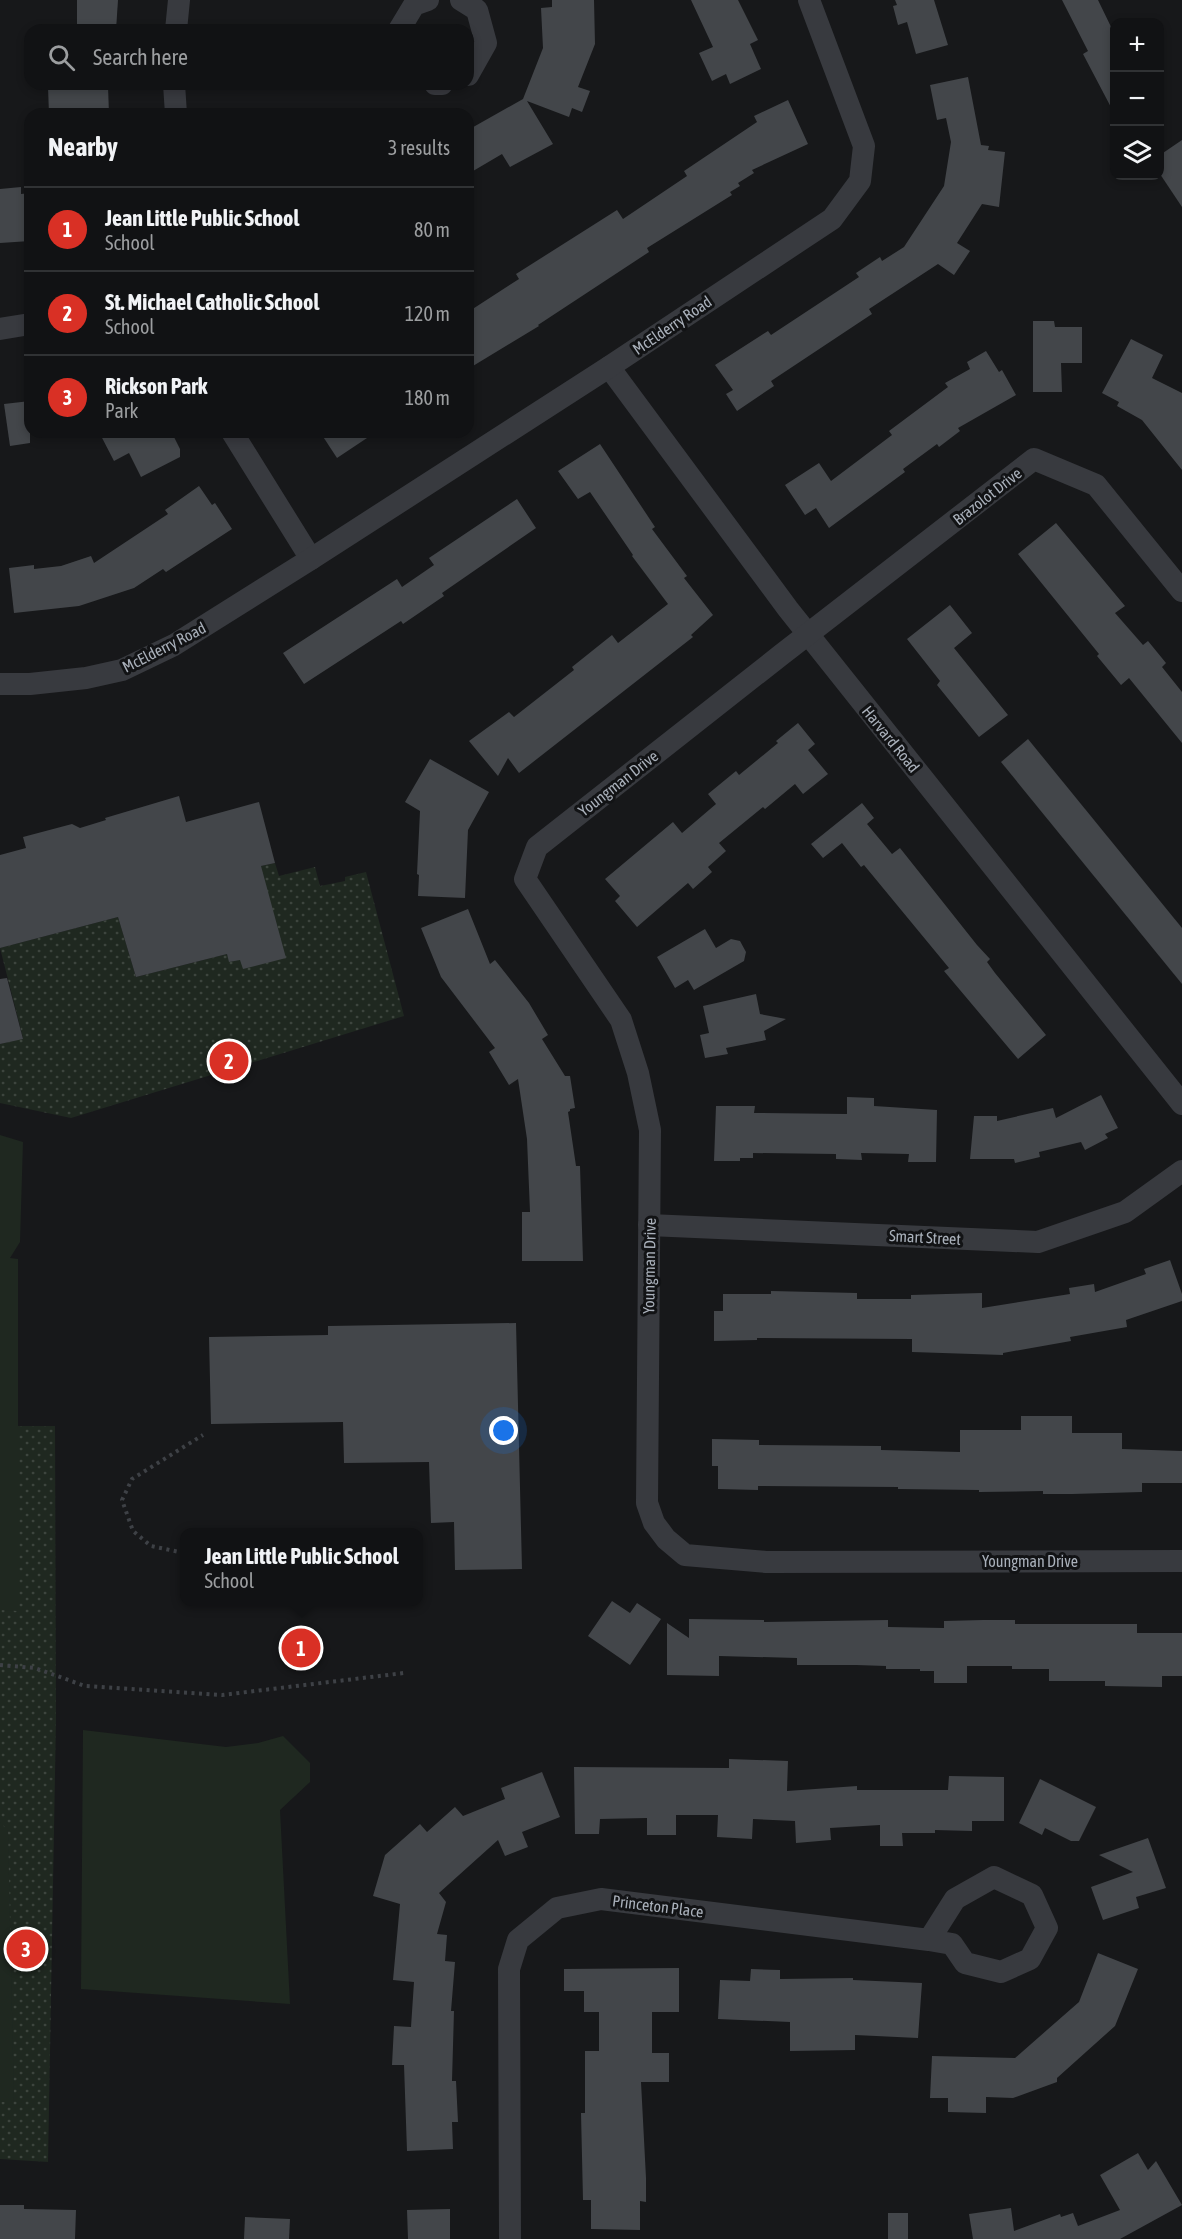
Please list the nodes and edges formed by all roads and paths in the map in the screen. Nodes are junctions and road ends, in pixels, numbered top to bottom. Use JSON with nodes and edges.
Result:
{"nodes":[{"id":1,"x":179,"y":0,"type":"edge"},
{"id":2,"x":428,"y":0,"type":"edge"},
{"id":3,"x":461,"y":0,"type":"edge"},
{"id":4,"x":809,"y":0,"type":"edge"},
{"id":5,"x":177,"y":24,"type":"edge"},
{"id":6,"x":403,"y":24,"type":"edge"},
{"id":7,"x":474,"y":64,"type":"edge"},
{"id":8,"x":174,"y":90,"type":"edge"},
{"id":9,"x":176,"y":108,"type":"edge"},
{"id":10,"x":24,"y":325,"type":"edge"},
{"id":11,"x":0,"y":328,"type":"edge"},
{"id":12,"x":609,"y":367,"type":"junction"},
{"id":13,"x":236,"y":438,"type":"edge"},
{"id":14,"x":311,"y":559,"type":"junction"},
{"id":15,"x":1182,"y":591,"type":"edge"},
{"id":16,"x":808,"y":634,"type":"junction"},
{"id":17,"x":0,"y":684,"type":"edge"},
{"id":18,"x":1182,"y":1104,"type":"edge"},
{"id":19,"x":1182,"y":1171,"type":"edge"},
{"id":20,"x":649,"y":1225,"type":"junction"},
{"id":21,"x":203,"y":1435,"type":"dead end"},
{"id":22,"x":180,"y":1552,"type":"edge"},
{"id":23,"x":1182,"y":1561,"type":"edge"},
{"id":24,"x":0,"y":1665,"type":"edge"},
{"id":25,"x":404,"y":1673,"type":"dead end"},
{"id":26,"x":929,"y":1940,"type":"junction"},
{"id":27,"x":510,"y":2239,"type":"edge"}],
"edges":[{"from":1,"to":5,"type":"street"},
{"from":2,"to":6,"type":"street"},
{"from":3,"to":7,"type":"street"},
{"from":4,"to":12,"type":"street","name":"McElderry Road"},
{"from":8,"to":9,"type":"street"},
{"from":10,"to":11,"type":"street"},
{"from":12,"to":14,"type":"street","name":"McElderry Road"},
{"from":12,"to":16,"type":"street","name":"Harvard Road"},
{"from":13,"to":14,"type":"street"},
{"from":14,"to":17,"type":"street","name":"McElderry Road"},
{"from":15,"to":16,"type":"street","name":"Brazolot Drive"},
{"from":16,"to":18,"type":"street","name":"Harvard Road"},
{"from":16,"to":20,"type":"street","name":"Youngman Drive"},
{"from":19,"to":20,"type":"street","name":"Smart Street"},
{"from":20,"to":23,"type":"street","name":"Youngman Drive"},
{"from":21,"to":22,"type":"path"},
{"from":24,"to":25,"type":"path"},
{"from":26,"to":26,"type":"street","name":"Princeton Place"},
{"from":26,"to":27,"type":"street","name":"Princeton Place"}]}
